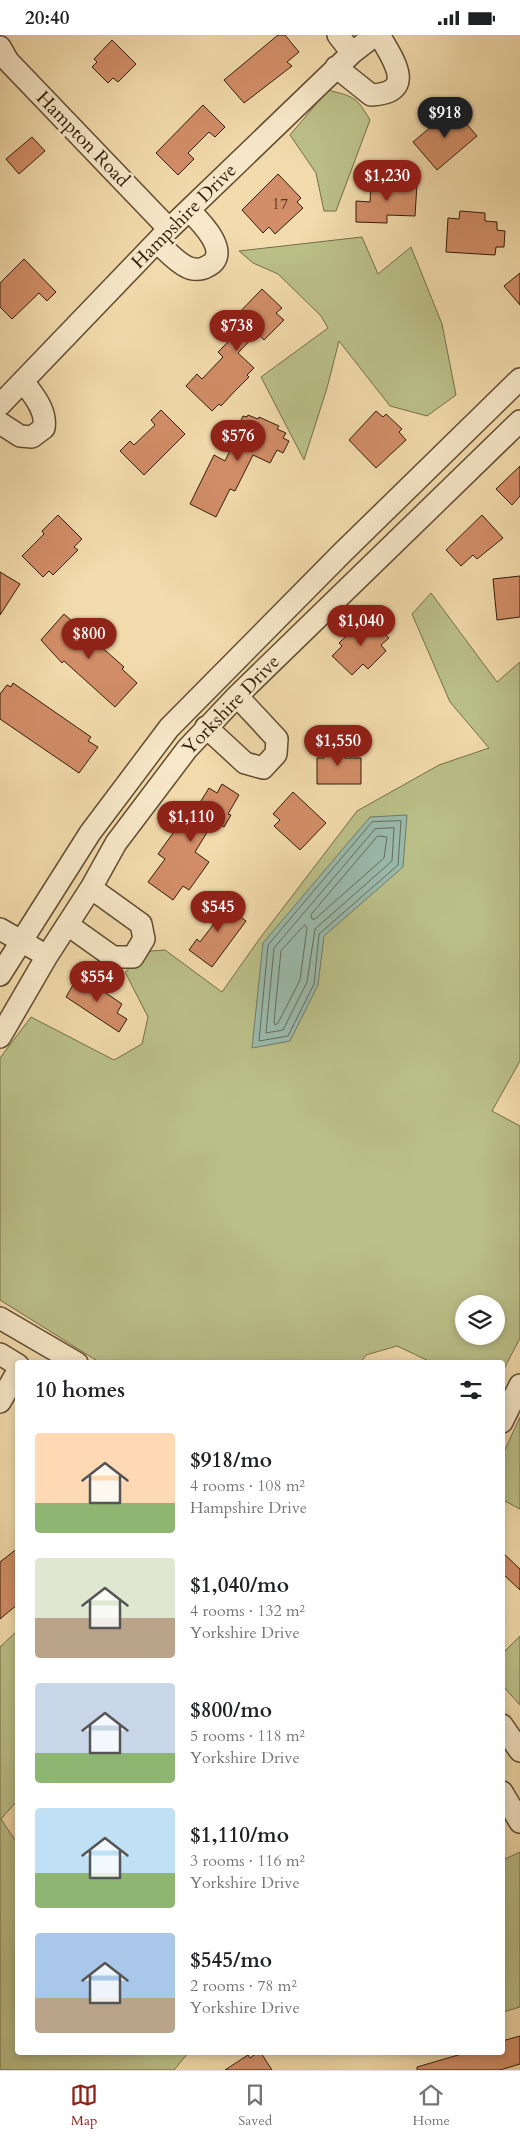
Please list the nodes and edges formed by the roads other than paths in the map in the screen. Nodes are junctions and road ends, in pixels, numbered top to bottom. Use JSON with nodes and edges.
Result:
{"nodes":[{"id":1,"x":338,"y":35,"type":"edge"},
{"id":2,"x":377,"y":35,"type":"edge"},
{"id":3,"x":352,"y":53,"type":"junction"},
{"id":4,"x":3,"y":58,"type":"edge"},
{"id":5,"x":336,"y":67,"type":"junction"},
{"id":6,"x":189,"y":210,"type":"junction"},
{"id":7,"x":163,"y":236,"type":"junction"},
{"id":8,"x":520,"y":379,"type":"edge"},
{"id":9,"x":23,"y":381,"type":"junction"},
{"id":10,"x":0,"y":405,"type":"edge"},
{"id":11,"x":520,"y":421,"type":"edge"},
{"id":12,"x":0,"y":423,"type":"edge"},
{"id":13,"x":355,"y":541,"type":"junction"},
{"id":14,"x":376,"y":561,"type":"junction"},
{"id":15,"x":237,"y":696,"type":"junction"},
{"id":16,"x":206,"y":727,"type":"junction"},
{"id":17,"x":91,"y":888,"type":"junction"},
{"id":18,"x":68,"y":925,"type":"junction"},
{"id":19,"x":0,"y":929,"type":"edge"},
{"id":20,"x":21,"y":940,"type":"junction"},
{"id":21,"x":47,"y":956,"type":"junction"},
{"id":22,"x":0,"y":975,"type":"edge"},
{"id":23,"x":0,"y":1037,"type":"edge"},
{"id":24,"x":0,"y":1318,"type":"edge"},
{"id":25,"x":0,"y":1354,"type":"edge"},
{"id":26,"x":72,"y":1360,"type":"edge"},
{"id":27,"x":15,"y":1363,"type":"edge"},
{"id":28,"x":15,"y":1376,"type":"edge"},
{"id":29,"x":520,"y":1385,"type":"edge"},
{"id":30,"x":0,"y":1402,"type":"edge"},
{"id":31,"x":505,"y":1416,"type":"edge"},
{"id":32,"x":505,"y":1729,"type":"edge"},
{"id":33,"x":520,"y":1751,"type":"edge"},
{"id":34,"x":505,"y":1797,"type":"edge"},
{"id":35,"x":520,"y":1821,"type":"edge"}],
"edges":[{"from":1,"to":3,"type":"street"},
{"from":2,"to":3,"type":"street","name":"Hampshire Drive"},
{"from":2,"to":5,"type":"street"},
{"from":3,"to":5,"type":"street","name":"Hampshire Drive"},
{"from":4,"to":7,"type":"street","name":"Hampton Road"},
{"from":5,"to":6,"type":"street","name":"Hampshire Drive"},
{"from":6,"to":7,"type":"street","name":"Hampshire Drive"},
{"from":6,"to":7,"type":"street","name":"Hampton Road"},
{"from":7,"to":9,"type":"street","name":"Hampshire Drive"},
{"from":8,"to":13,"type":"street","name":"Yorkshire Drive"},
{"from":9,"to":10,"type":"street","name":"Hampshire Drive"},
{"from":9,"to":12,"type":"street"},
{"from":11,"to":14,"type":"street","name":"Yorkshire Drive"},
{"from":13,"to":14,"type":"street"},
{"from":13,"to":20,"type":"street","name":"Yorkshire Drive"},
{"from":14,"to":15,"type":"street","name":"Yorkshire Drive"},
{"from":15,"to":16,"type":"street","name":"Yorkshire Drive"},
{"from":15,"to":16,"type":"street"},
{"from":16,"to":17,"type":"street","name":"Yorkshire Drive"},
{"from":17,"to":18,"type":"street","name":"Yorkshire Drive"},
{"from":17,"to":18,"type":"street"},
{"from":18,"to":21,"type":"street","name":"Yorkshire Drive"},
{"from":19,"to":20,"type":"street"},
{"from":20,"to":21,"type":"street"},
{"from":20,"to":22,"type":"street","name":"Yorkshire Drive"},
{"from":21,"to":23,"type":"street","name":"Yorkshire Drive"},
{"from":24,"to":26,"type":"street"},
{"from":25,"to":27,"type":"street"},
{"from":28,"to":30,"type":"street"},
{"from":29,"to":31,"type":"street"},
{"from":32,"to":33,"type":"street"},
{"from":34,"to":35,"type":"street"}]}
